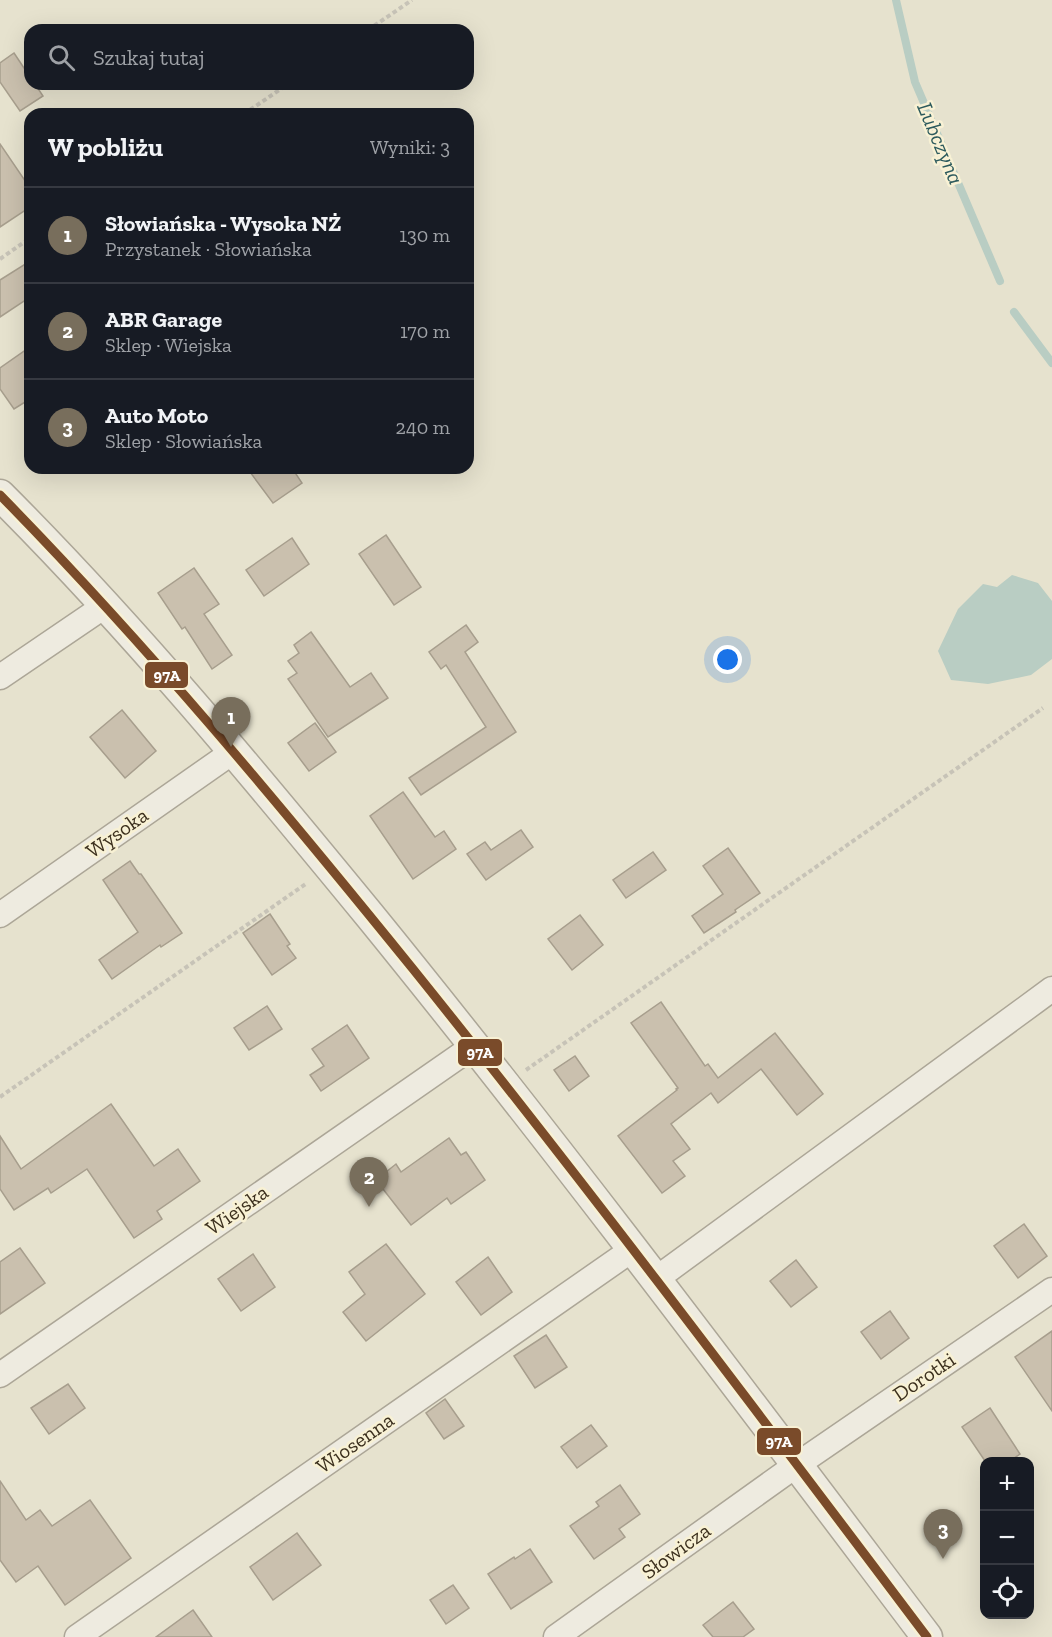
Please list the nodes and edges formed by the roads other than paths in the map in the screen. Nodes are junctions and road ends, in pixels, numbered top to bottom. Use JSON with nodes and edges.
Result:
{"nodes":[{"id":1,"x":0,"y":495,"type":"edge"},
{"id":2,"x":106,"y":605,"type":"junction"},
{"id":3,"x":0,"y":677,"type":"edge"},
{"id":4,"x":234,"y":751,"type":"junction"},
{"id":5,"x":0,"y":915,"type":"edge"},
{"id":6,"x":1052,"y":989,"type":"edge"},
{"id":7,"x":475,"y":1045,"type":"junction"},
{"id":8,"x":633,"y":1249,"type":"junction"},
{"id":9,"x":656,"y":1279,"type":"junction"},
{"id":10,"x":1052,"y":1290,"type":"edge"},
{"id":11,"x":0,"y":1375,"type":"edge"},
{"id":12,"x":797,"y":1465,"type":"junction"},
{"id":13,"x":76,"y":1637,"type":"edge"},
{"id":14,"x":556,"y":1637,"type":"edge"},
{"id":15,"x":927,"y":1637,"type":"edge"}],
"edges":[{"from":1,"to":2,"type":"street"},
{"from":2,"to":3,"type":"street"},
{"from":2,"to":4,"type":"street"},
{"from":4,"to":5,"type":"street","name":"Wysoka"},
{"from":4,"to":7,"type":"street"},
{"from":6,"to":9,"type":"street"},
{"from":7,"to":8,"type":"street"},
{"from":7,"to":11,"type":"street","name":"Wiejska"},
{"from":8,"to":9,"type":"street"},
{"from":8,"to":13,"type":"street","name":"Wiosenna"},
{"from":9,"to":12,"type":"street"},
{"from":10,"to":12,"type":"street","name":"Dorotki"},
{"from":12,"to":14,"type":"street","name":"Słowicza"},
{"from":12,"to":15,"type":"street"}]}
